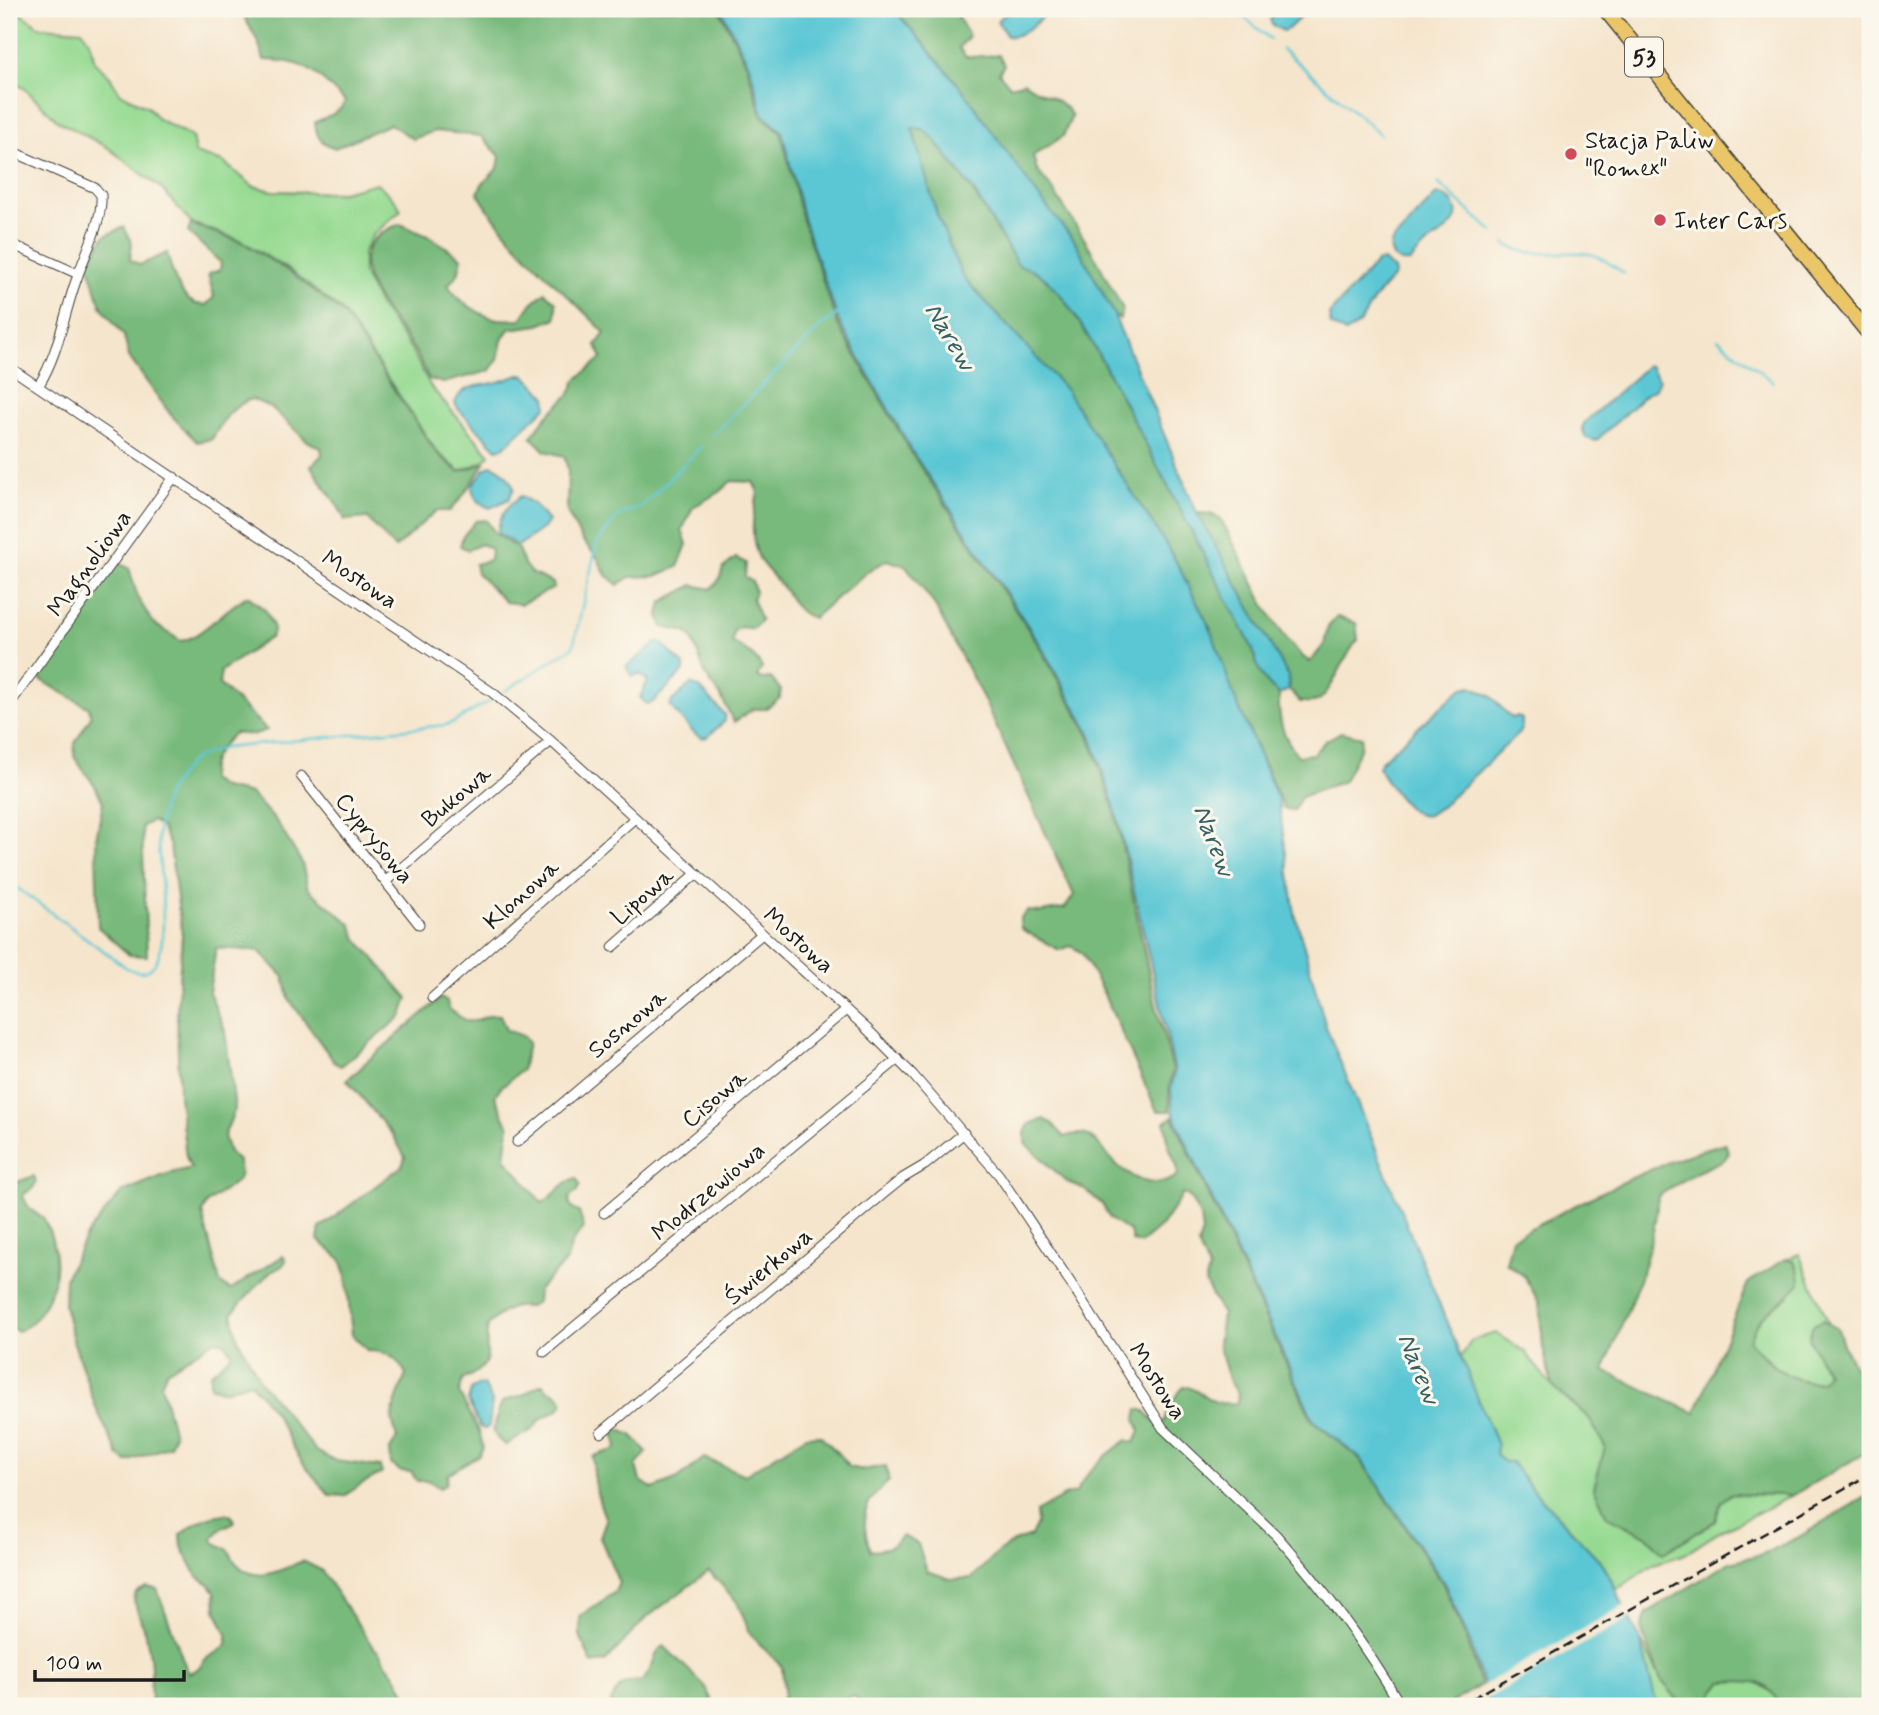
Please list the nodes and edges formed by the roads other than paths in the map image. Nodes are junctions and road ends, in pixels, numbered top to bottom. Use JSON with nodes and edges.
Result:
{"nodes":[{"id":1,"x":1605,"y":9,"type":"edge"},
{"id":2,"x":9,"y":150,"type":"edge"},
{"id":3,"x":9,"y":243,"type":"edge"},
{"id":4,"x":78,"y":274,"type":"junction"},
{"id":5,"x":1870,"y":335,"type":"edge"},
{"id":6,"x":9,"y":367,"type":"edge"},
{"id":7,"x":39,"y":385,"type":"junction"},
{"id":8,"x":174,"y":477,"type":"junction"},
{"id":9,"x":9,"y":705,"type":"edge"},
{"id":10,"x":551,"y":741,"type":"junction"},
{"id":11,"x":301,"y":776,"type":"dead end"},
{"id":12,"x":635,"y":818,"type":"junction"},
{"id":13,"x":696,"y":874,"type":"junction"},
{"id":14,"x":386,"y":881,"type":"junction"},
{"id":15,"x":419,"y":923,"type":"dead end"},
{"id":16,"x":762,"y":934,"type":"junction"},
{"id":17,"x":613,"y":947,"type":"dead end"},
{"id":18,"x":432,"y":998,"type":"dead end"},
{"id":19,"x":846,"y":1010,"type":"junction"},
{"id":20,"x":898,"y":1059,"type":"junction"},
{"id":21,"x":964,"y":1133,"type":"junction"},
{"id":22,"x":517,"y":1142,"type":"dead end"},
{"id":23,"x":604,"y":1213,"type":"dead end"},
{"id":24,"x":544,"y":1352,"type":"dead end"},
{"id":25,"x":601,"y":1433,"type":"dead end"},
{"id":26,"x":1401,"y":1706,"type":"edge"}],
"edges":[{"from":1,"to":5,"type":"main road","number":"53"},
{"from":2,"to":4,"type":"street"},
{"from":3,"to":4,"type":"street"},
{"from":4,"to":7,"type":"street"},
{"from":6,"to":7,"type":"street","name":"Mostowa"},
{"from":7,"to":8,"type":"street","name":"Mostowa"},
{"from":8,"to":9,"type":"street","name":"Magnoliowa"},
{"from":8,"to":10,"type":"street","name":"Mostowa"},
{"from":10,"to":12,"type":"street","name":"Mostowa"},
{"from":10,"to":14,"type":"street","name":"Bukowa"},
{"from":11,"to":14,"type":"street","name":"Cyprysowa"},
{"from":12,"to":13,"type":"street","name":"Mostowa"},
{"from":12,"to":18,"type":"street","name":"Klonowa"},
{"from":13,"to":16,"type":"street","name":"Mostowa"},
{"from":13,"to":17,"type":"street","name":"Lipowa"},
{"from":14,"to":15,"type":"street","name":"Cyprysowa"},
{"from":16,"to":19,"type":"street","name":"Mostowa"},
{"from":16,"to":22,"type":"street","name":"Sosnowa"},
{"from":19,"to":20,"type":"street","name":"Mostowa"},
{"from":19,"to":23,"type":"street","name":"Cisowa"},
{"from":20,"to":21,"type":"street","name":"Mostowa"},
{"from":20,"to":24,"type":"street","name":"Modrzewiowa"},
{"from":21,"to":25,"type":"street","name":"Świerkowa"},
{"from":21,"to":26,"type":"street","name":"Mostowa"}]}
